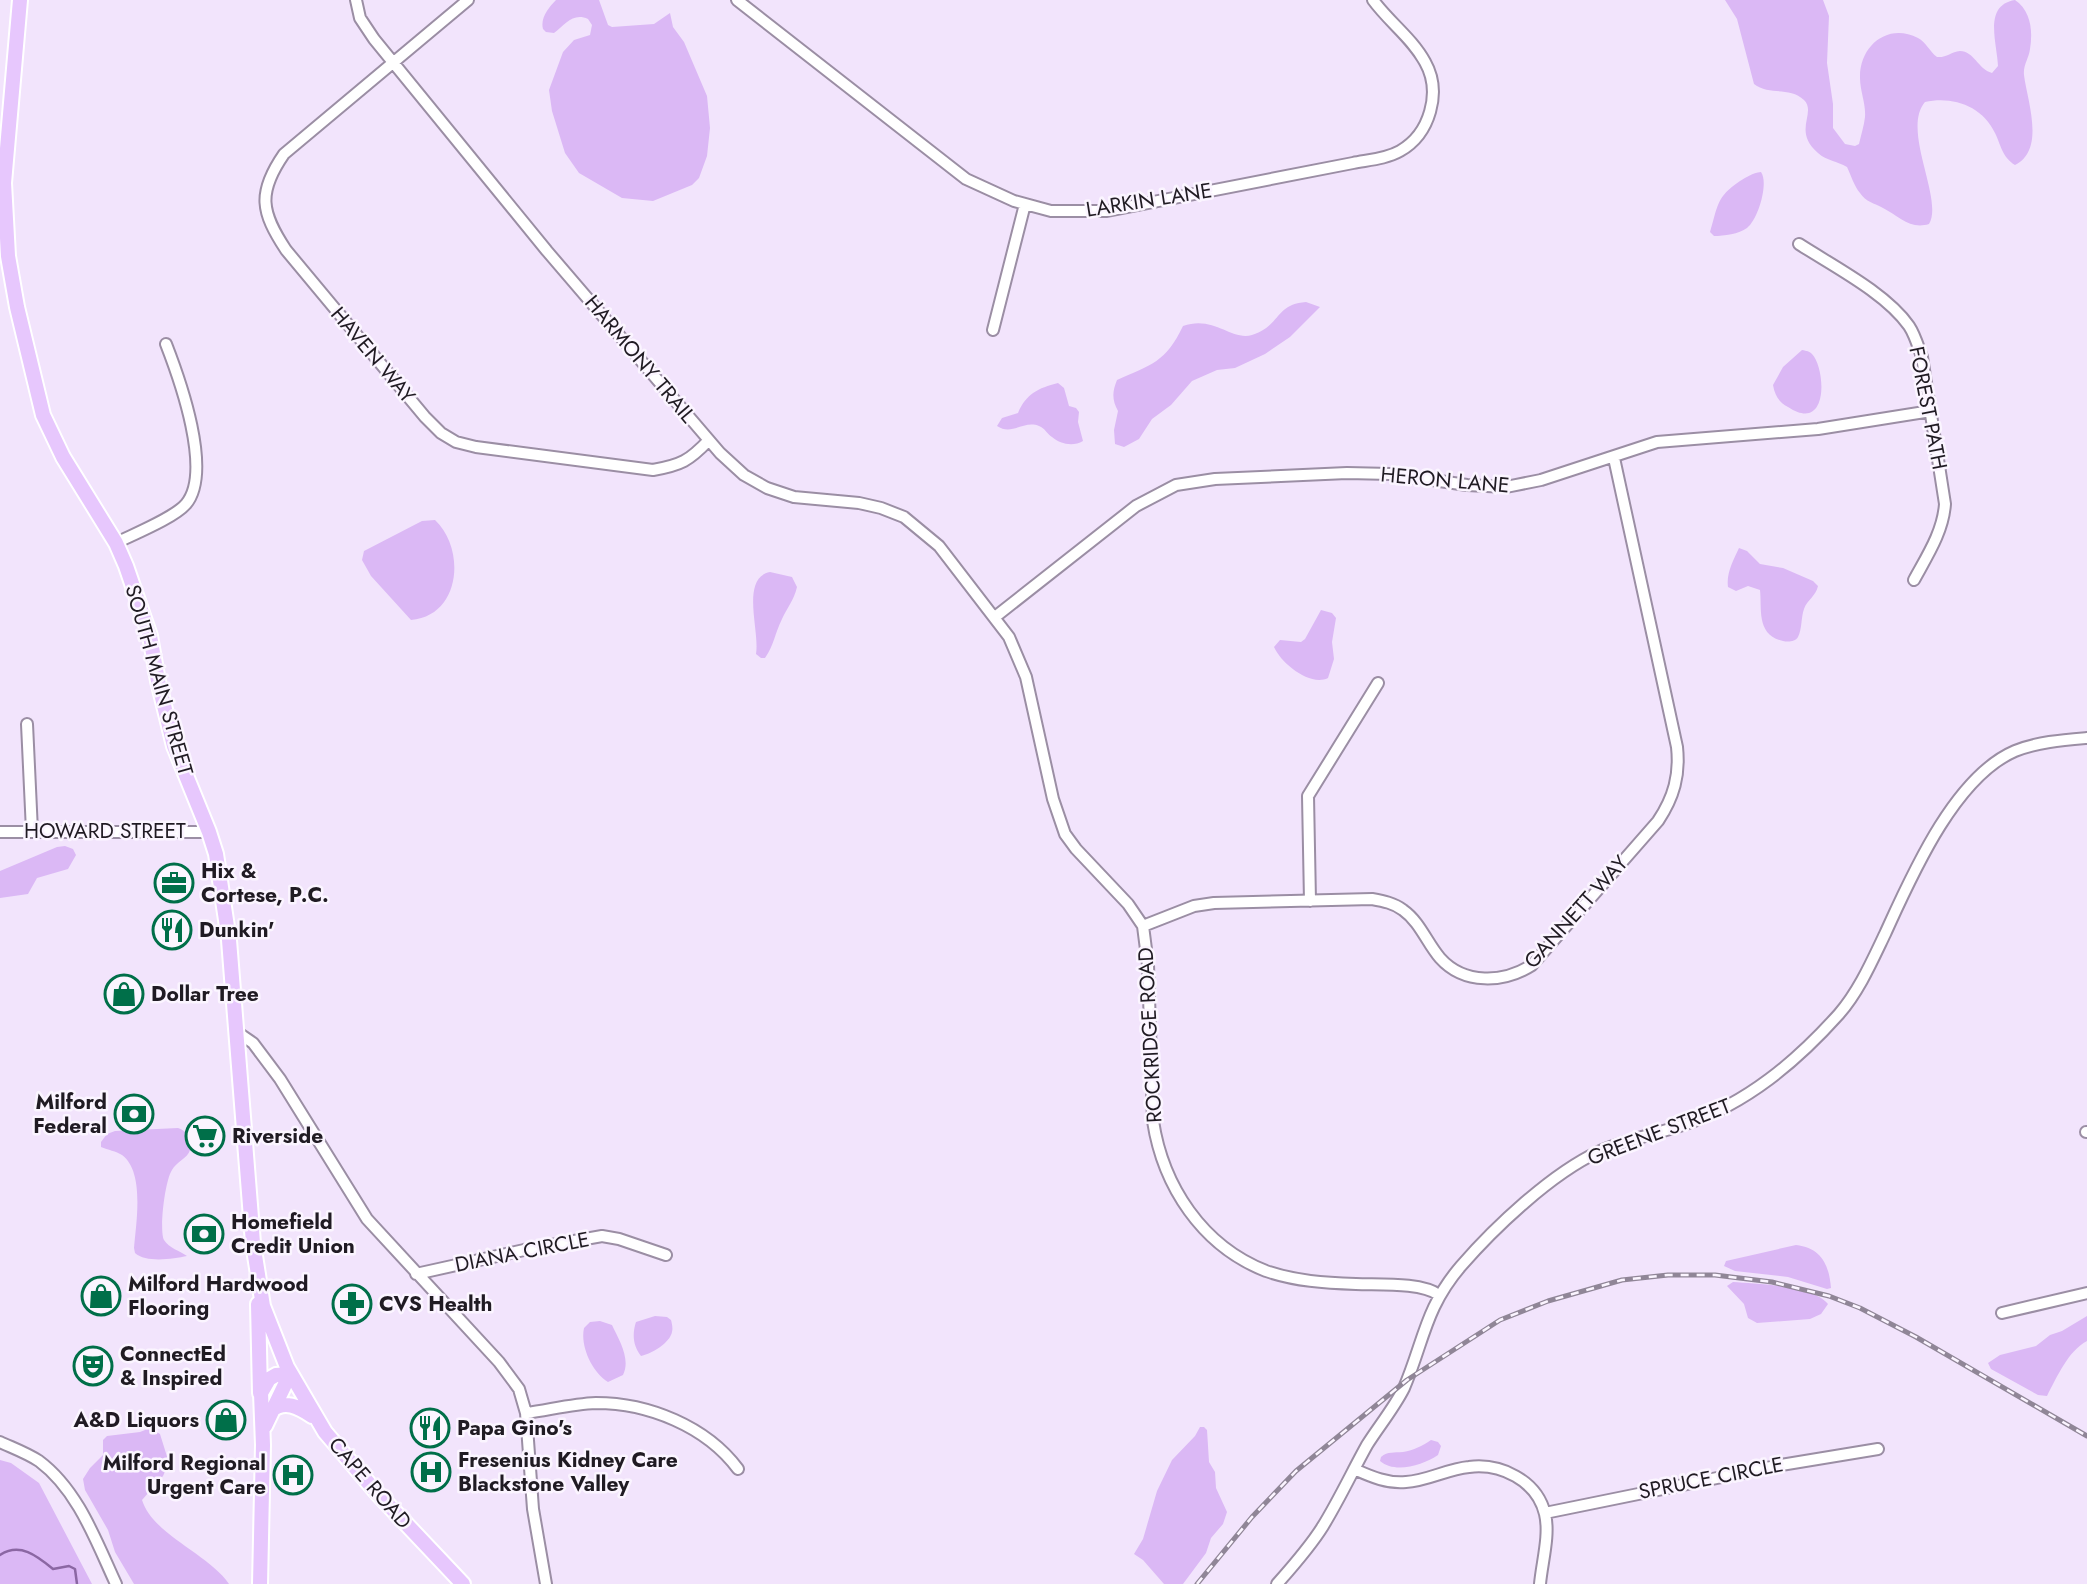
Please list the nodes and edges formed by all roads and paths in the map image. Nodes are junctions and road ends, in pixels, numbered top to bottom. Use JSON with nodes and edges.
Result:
{"nodes":[{"id":1,"x":356,"y":0,"type":"edge"},
{"id":2,"x":468,"y":0,"type":"edge"},
{"id":3,"x":737,"y":0,"type":"edge"},
{"id":4,"x":1373,"y":0,"type":"edge"},
{"id":5,"x":21,"y":2,"type":"edge"},
{"id":6,"x":394,"y":63,"type":"junction"},
{"id":7,"x":1025,"y":204,"type":"junction"},
{"id":8,"x":1799,"y":244,"type":"dead end"},
{"id":9,"x":993,"y":330,"type":"dead end"},
{"id":10,"x":166,"y":344,"type":"dead end"},
{"id":11,"x":1931,"y":411,"type":"junction"},
{"id":12,"x":709,"y":440,"type":"junction"},
{"id":13,"x":1614,"y":458,"type":"junction"},
{"id":14,"x":116,"y":543,"type":"junction"},
{"id":15,"x":1914,"y":580,"type":"dead end"},
{"id":16,"x":995,"y":617,"type":"junction"},
{"id":17,"x":1378,"y":683,"type":"dead end"},
{"id":18,"x":27,"y":724,"type":"dead end"},
{"id":19,"x":2087,"y":738,"type":"edge"},
{"id":20,"x":32,"y":831,"type":"junction"},
{"id":21,"x":0,"y":832,"type":"edge"},
{"id":22,"x":209,"y":832,"type":"junction"},
{"id":23,"x":1310,"y":901,"type":"junction"},
{"id":24,"x":1143,"y":926,"type":"junction"},
{"id":25,"x":237,"y":1032,"type":"junction"},
{"id":26,"x":666,"y":1255,"type":"dead end"},
{"id":27,"x":416,"y":1274,"type":"junction"},
{"id":28,"x":259,"y":1289,"type":"junction"},
{"id":29,"x":2087,"y":1293,"type":"edge"},
{"id":30,"x":1439,"y":1295,"type":"junction"},
{"id":31,"x":2002,"y":1313,"type":"dead end"},
{"id":32,"x":290,"y":1374,"type":"junction"},
{"id":33,"x":260,"y":1399,"type":"junction"},
{"id":34,"x":270,"y":1412,"type":"junction"},
{"id":35,"x":526,"y":1413,"type":"junction"},
{"id":36,"x":318,"y":1421,"type":"junction"},
{"id":37,"x":262,"y":1439,"type":"junction"},
{"id":38,"x":0,"y":1442,"type":"edge"},
{"id":39,"x":1878,"y":1449,"type":"dead end"},
{"id":40,"x":738,"y":1469,"type":"dead end"},
{"id":41,"x":1354,"y":1469,"type":"junction"},
{"id":42,"x":1545,"y":1513,"type":"junction"},
{"id":43,"x":116,"y":1584,"type":"edge"},
{"id":44,"x":260,"y":1584,"type":"edge"},
{"id":45,"x":463,"y":1584,"type":"edge"},
{"id":46,"x":546,"y":1584,"type":"edge"},
{"id":47,"x":1277,"y":1584,"type":"edge"},
{"id":48,"x":1540,"y":1584,"type":"edge"}],
"edges":[{"from":1,"to":6,"type":"street","name":"HARMONY TRAIL"},
{"from":2,"to":6,"type":"street"},
{"from":3,"to":7,"type":"street","name":"LARKIN LANE"},
{"from":4,"to":7,"type":"street","name":"LARKIN LANE"},
{"from":5,"to":14,"type":"main road","name":"SOUTH MAIN STREET"},
{"from":6,"to":12,"type":"street","name":"HARMONY TRAIL"},
{"from":6,"to":12,"type":"street","name":"HAVEN WAY"},
{"from":7,"to":9,"type":"street"},
{"from":8,"to":11,"type":"street","name":"FOREST PATH"},
{"from":10,"to":14,"type":"street"},
{"from":11,"to":13,"type":"street","name":"HERON LANE"},
{"from":11,"to":15,"type":"street","name":"FOREST PATH"},
{"from":12,"to":16,"type":"street","name":"HARMONY TRAIL"},
{"from":13,"to":16,"type":"street","name":"HERON LANE"},
{"from":13,"to":23,"type":"street","name":"GANNETT WAY"},
{"from":14,"to":22,"type":"main road","name":"SOUTH MAIN STREET"},
{"from":16,"to":24,"type":"street","name":"ROCKRIDGE ROAD"},
{"from":17,"to":23,"type":"street"},
{"from":18,"to":20,"type":"street"},
{"from":19,"to":30,"type":"street","name":"GREENE STREET"},
{"from":20,"to":21,"type":"street","name":"HOWARD STREET"},
{"from":20,"to":22,"type":"street","name":"HOWARD STREET"},
{"from":22,"to":25,"type":"main road","name":"SOUTH MAIN STREET"},
{"from":23,"to":24,"type":"street","name":"GANNETT WAY"},
{"from":24,"to":30,"type":"street","name":"ROCKRIDGE ROAD"},
{"from":25,"to":27,"type":"street"},
{"from":25,"to":28,"type":"main road","name":"SOUTH MAIN STREET"},
{"from":26,"to":27,"type":"street","name":"DIANA CIRCLE"},
{"from":27,"to":35,"type":"street"},
{"from":28,"to":32,"type":"main road","name":"SOUTH MAIN STREET"},
{"from":28,"to":33,"type":"main road"},
{"from":29,"to":31,"type":"street"},
{"from":30,"to":41,"type":"street","name":"GREENE STREET"},
{"from":32,"to":33,"type":"main road"},
{"from":32,"to":34,"type":"main road"},
{"from":32,"to":36,"type":"main road","name":"CAPE ROAD"},
{"from":33,"to":37,"type":"main road"},
{"from":34,"to":36,"type":"main road"},
{"from":34,"to":37,"type":"main road"},
{"from":35,"to":40,"type":"street"},
{"from":35,"to":46,"type":"street"},
{"from":36,"to":45,"type":"main road","name":"CAPE ROAD"},
{"from":37,"to":44,"type":"main road"},
{"from":38,"to":43,"type":"street"},
{"from":39,"to":42,"type":"street","name":"SPRUCE CIRCLE"},
{"from":41,"to":42,"type":"street"},
{"from":41,"to":47,"type":"street","name":"GREENE STREET"},
{"from":42,"to":48,"type":"street"}]}
